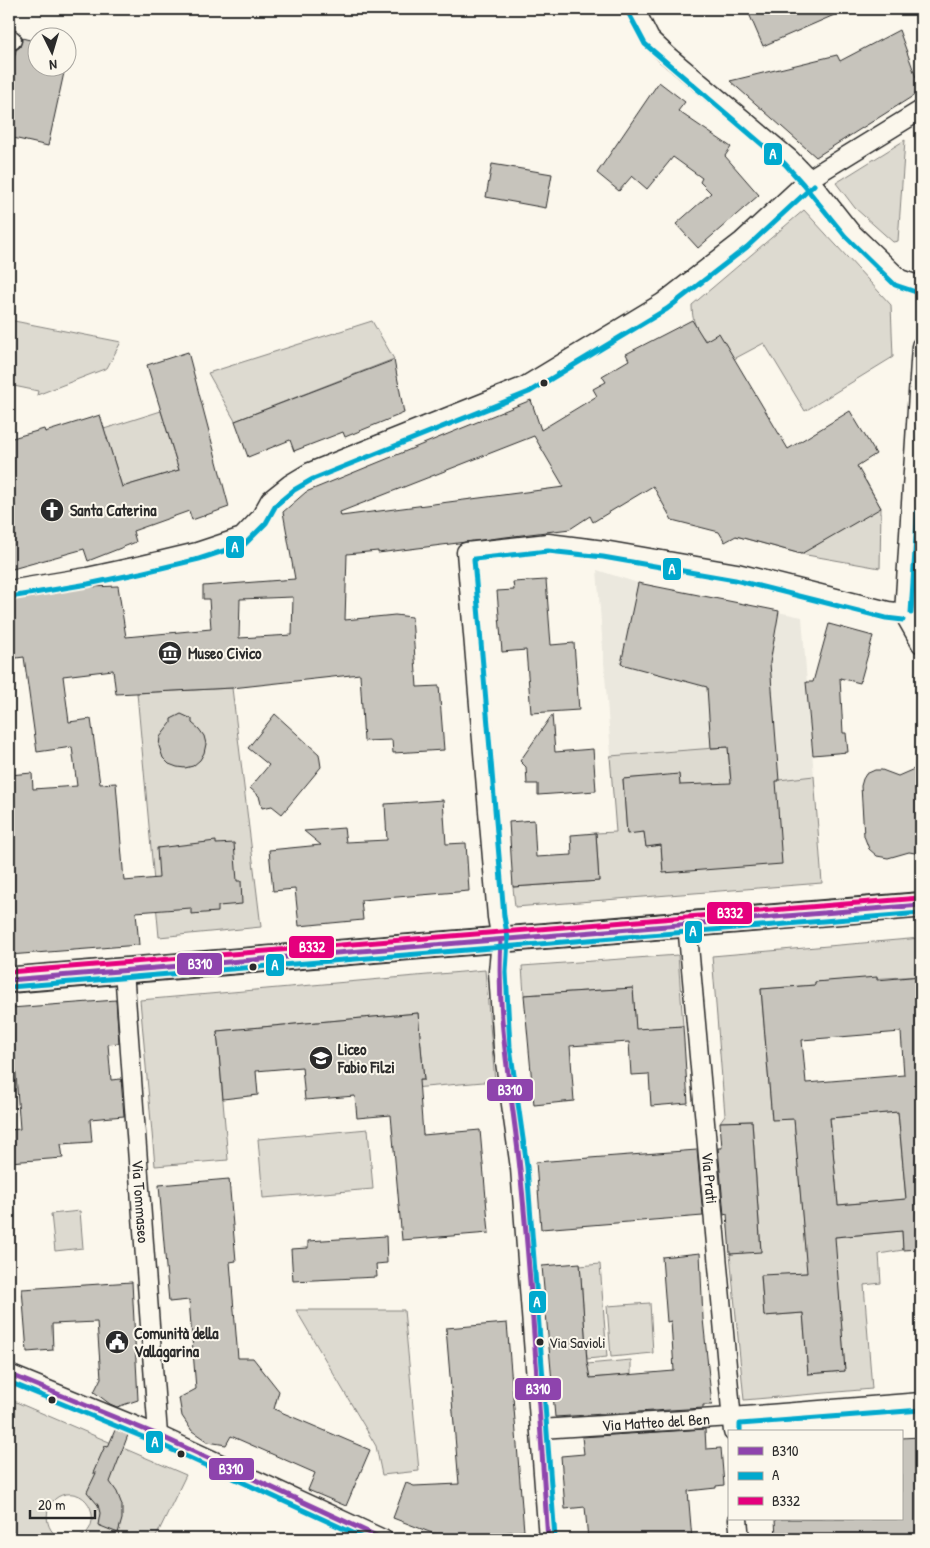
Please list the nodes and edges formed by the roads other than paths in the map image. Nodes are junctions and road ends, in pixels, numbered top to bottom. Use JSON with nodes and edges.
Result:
{"nodes":[{"id":1,"x":635,"y":9,"type":"edge"},
{"id":2,"x":919,"y":116,"type":"edge"},
{"id":3,"x":808,"y":180,"type":"junction"},
{"id":4,"x":921,"y":286,"type":"edge"},
{"id":5,"x":921,"y":346,"type":"edge"},
{"id":6,"x":9,"y":590,"type":"edge"},
{"id":7,"x":904,"y":613,"type":"junction"},
{"id":8,"x":921,"y":623,"type":"edge"},
{"id":9,"x":921,"y":644,"type":"edge"},
{"id":10,"x":921,"y":905,"type":"edge"},
{"id":11,"x":687,"y":924,"type":"junction"},
{"id":12,"x":501,"y":940,"type":"junction"},
{"id":13,"x":124,"y":970,"type":"junction"},
{"id":14,"x":9,"y":980,"type":"edge"},
{"id":15,"x":9,"y":1374,"type":"edge"},
{"id":16,"x":921,"y":1402,"type":"edge"},
{"id":17,"x":733,"y":1425,"type":"edge"},
{"id":18,"x":540,"y":1430,"type":"junction"},
{"id":19,"x":158,"y":1435,"type":"junction"},
{"id":20,"x":738,"y":1520,"type":"edge"},
{"id":21,"x":383,"y":1539,"type":"edge"},
{"id":22,"x":548,"y":1539,"type":"edge"},
{"id":23,"x":740,"y":1539,"type":"edge"}],
"edges":[{"from":1,"to":3,"type":"street"},
{"from":2,"to":3,"type":"street"},
{"from":3,"to":4,"type":"street"},
{"from":3,"to":6,"type":"street"},
{"from":5,"to":7,"type":"street"},
{"from":7,"to":8,"type":"street"},
{"from":7,"to":9,"type":"street"},
{"from":7,"to":12,"type":"street"},
{"from":10,"to":11,"type":"main road"},
{"from":11,"to":12,"type":"main road"},
{"from":11,"to":17,"type":"street","name":"Via Prati"},
{"from":12,"to":13,"type":"main road"},
{"from":12,"to":18,"type":"street"},
{"from":13,"to":14,"type":"main road"},
{"from":13,"to":19,"type":"street","name":"Via Tommaseo"},
{"from":15,"to":19,"type":"street"},
{"from":16,"to":17,"type":"street","name":"Via Matteo del Ben"},
{"from":17,"to":18,"type":"street","name":"Via Matteo del Ben"},
{"from":18,"to":22,"type":"street"},
{"from":19,"to":21,"type":"street"},
{"from":20,"to":23,"type":"street"}]}
